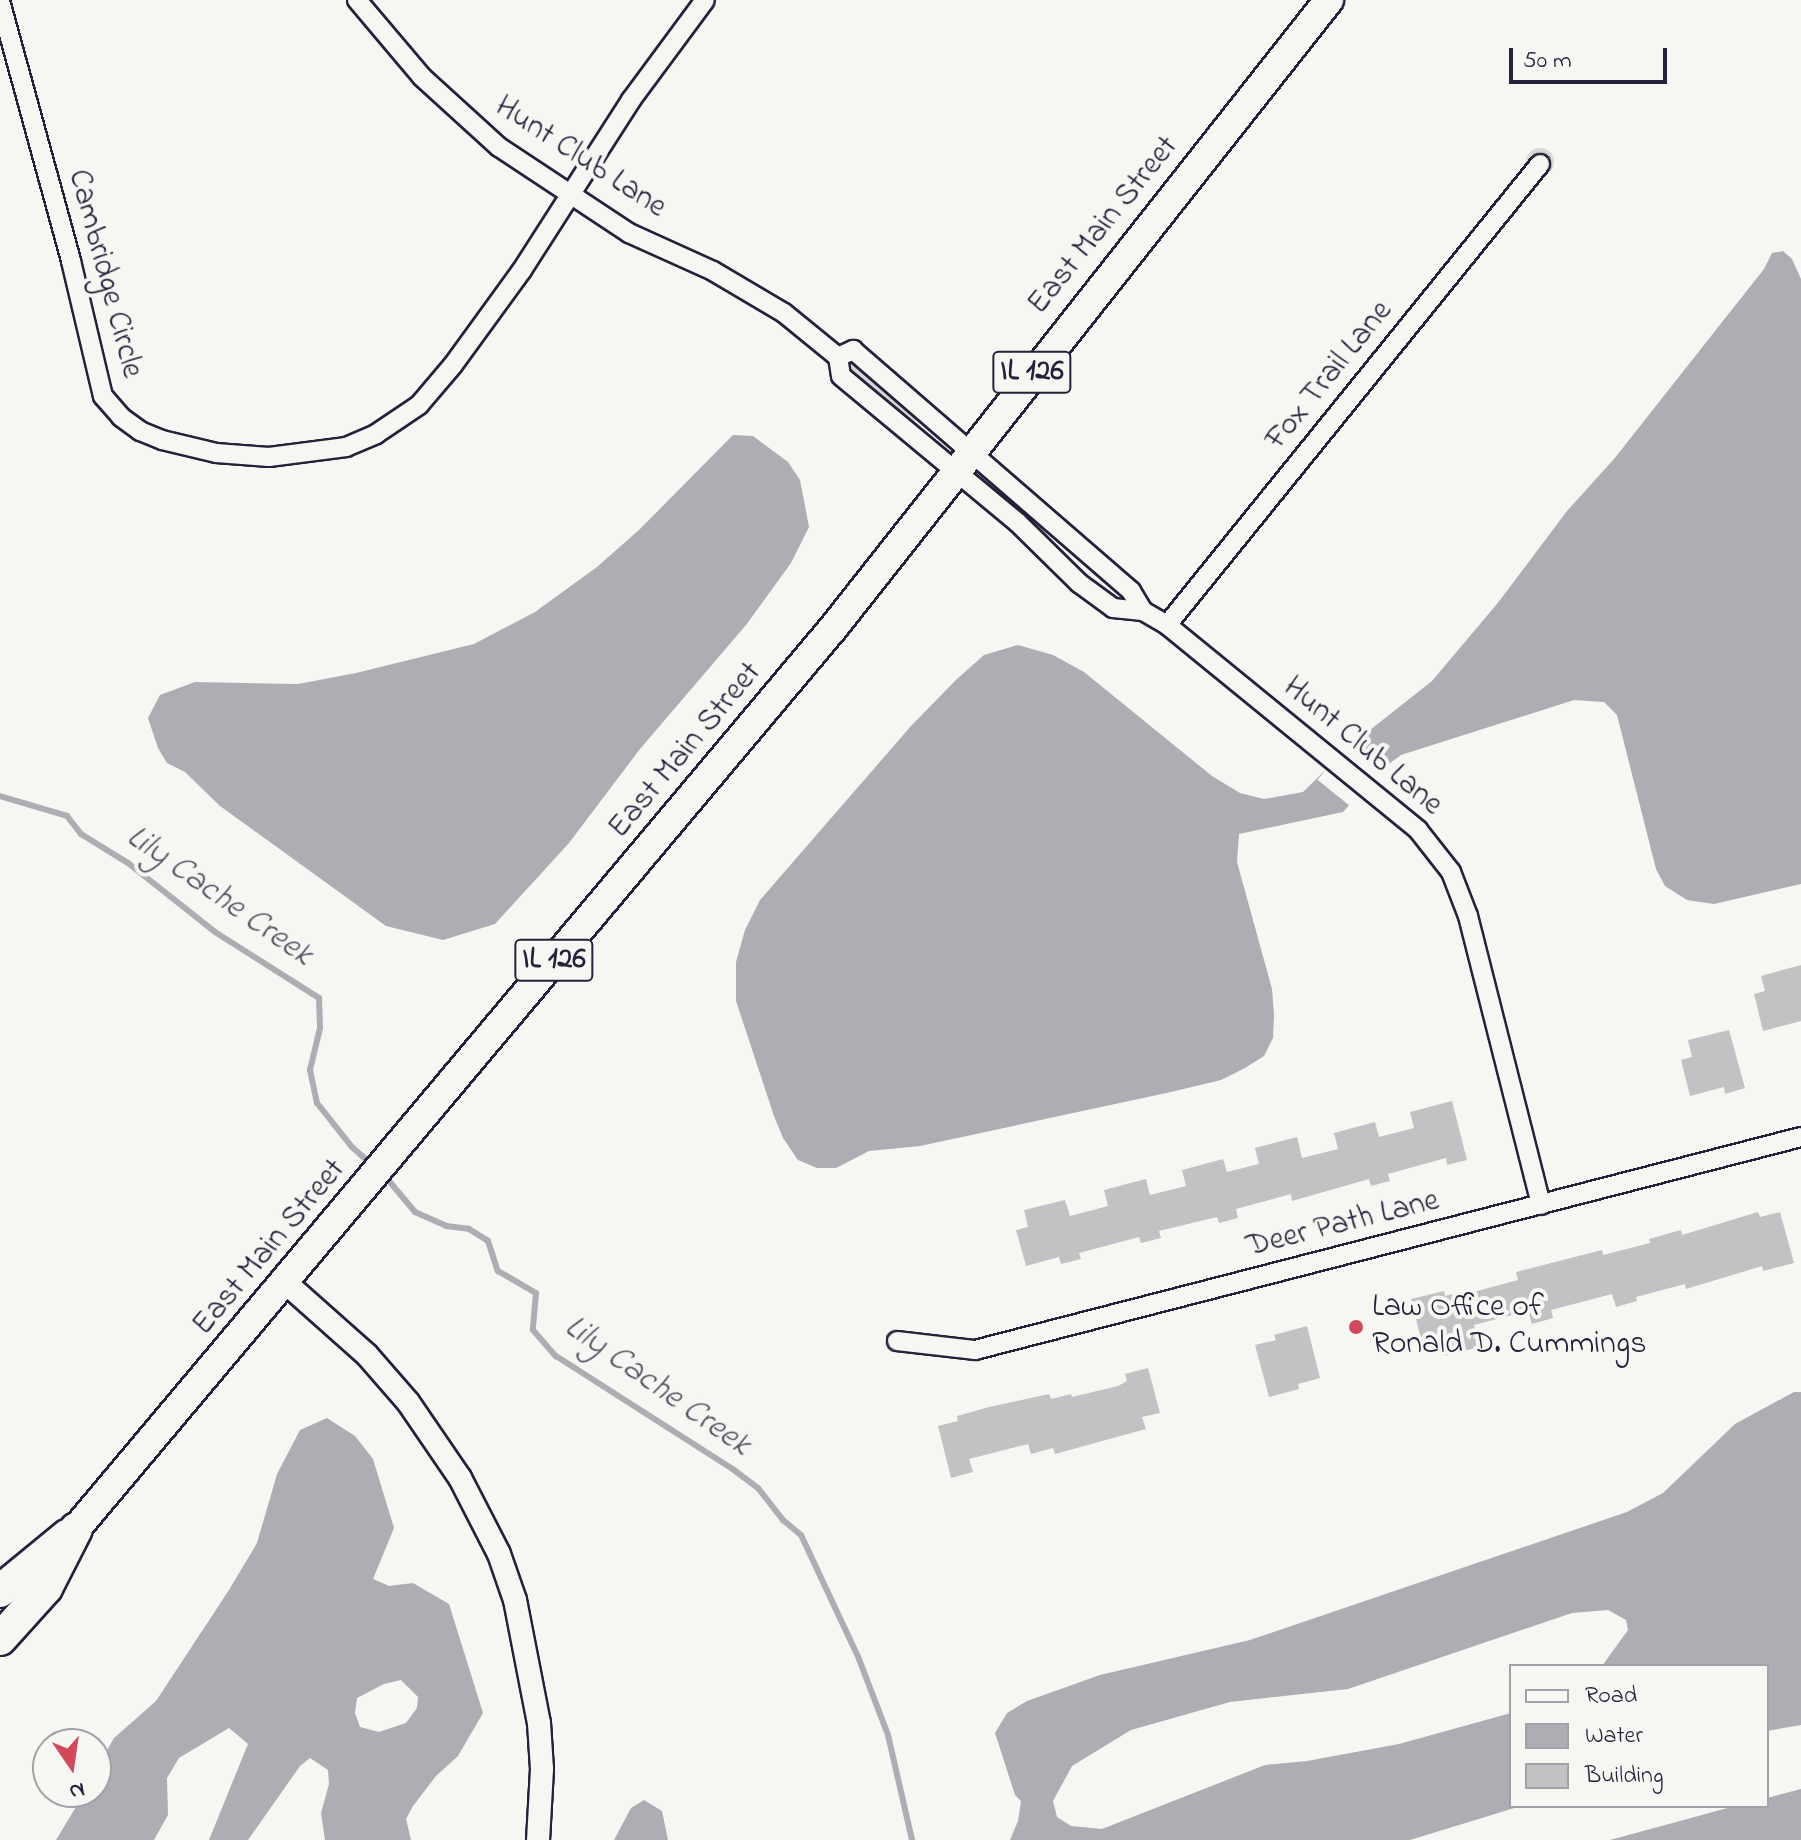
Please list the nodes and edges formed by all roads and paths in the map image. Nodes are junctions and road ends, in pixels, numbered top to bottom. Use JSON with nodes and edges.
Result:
{"nodes":[{"id":1,"x":357,"y":0,"type":"edge"},
{"id":2,"x":705,"y":0,"type":"edge"},
{"id":3,"x":1329,"y":0,"type":"edge"},
{"id":4,"x":0,"y":1,"type":"edge"},
{"id":5,"x":1540,"y":164,"type":"dead end"},
{"id":6,"x":569,"y":195,"type":"junction"},
{"id":7,"x":838,"y":357,"type":"junction"},
{"id":8,"x":971,"y":449,"type":"junction"},
{"id":9,"x":954,"y":472,"type":"junction"},
{"id":10,"x":1143,"y":611,"type":"junction"},
{"id":11,"x":1167,"y":625,"type":"junction"},
{"id":12,"x":1801,"y":1137,"type":"edge"},
{"id":13,"x":1541,"y":1205,"type":"junction"},
{"id":14,"x":286,"y":1283,"type":"junction"},
{"id":15,"x":897,"y":1341,"type":"dead end"},
{"id":16,"x":76,"y":1529,"type":"junction"},
{"id":17,"x":0,"y":1591,"type":"edge"},
{"id":18,"x":0,"y":1639,"type":"edge"},
{"id":19,"x":538,"y":1840,"type":"edge"}],
"edges":[{"from":1,"to":6,"type":"street","name":"Hunt Club Lane"},
{"from":2,"to":6,"type":"street","name":"Cambridge Circle"},
{"from":3,"to":8,"type":"main road","name":"East Main Street","number":"IL 126"},
{"from":4,"to":6,"type":"street","name":"Cambridge Circle"},
{"from":5,"to":11,"type":"street","name":"Fox Trail Lane"},
{"from":6,"to":7,"type":"street","name":"Hunt Club Lane"},
{"from":7,"to":8,"type":"street","name":"Hunt Club Lane"},
{"from":7,"to":9,"type":"street","name":"Hunt Club Lane"},
{"from":8,"to":9,"type":"main road","name":"East Main Street"},
{"from":8,"to":10,"type":"street","name":"Hunt Club Lane"},
{"from":9,"to":10,"type":"street","name":"Hunt Club Lane"},
{"from":9,"to":14,"type":"main road","name":"East Main Street","number":"IL 126"},
{"from":10,"to":11,"type":"street","name":"Hunt Club Lane"},
{"from":11,"to":13,"type":"street","name":"Hunt Club Lane"},
{"from":12,"to":13,"type":"street","name":"Deer Path Lane"},
{"from":13,"to":15,"type":"street","name":"Deer Path Lane"},
{"from":14,"to":16,"type":"main road","name":"East Main Street"},
{"from":14,"to":19,"type":"street"},
{"from":16,"to":17,"type":"highway"},
{"from":16,"to":18,"type":"highway"}]}
